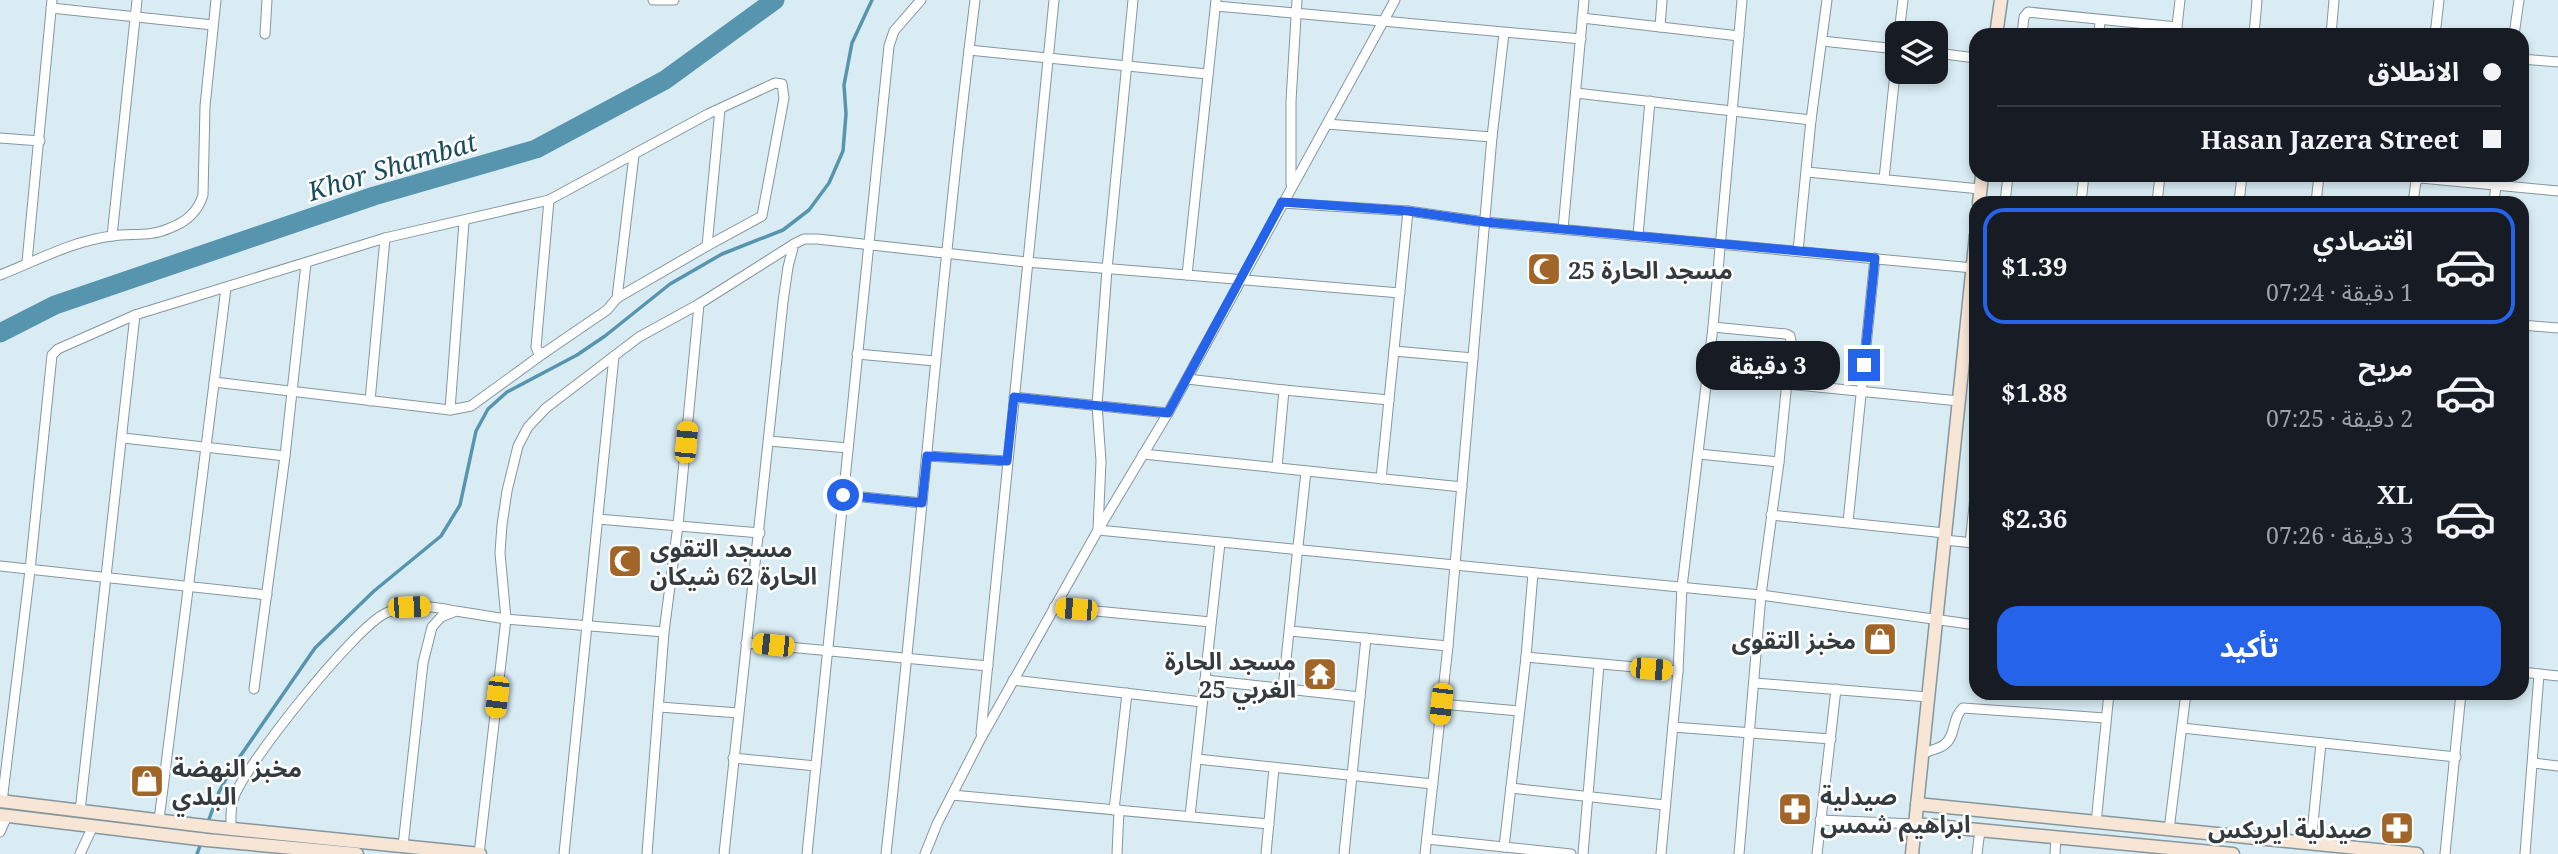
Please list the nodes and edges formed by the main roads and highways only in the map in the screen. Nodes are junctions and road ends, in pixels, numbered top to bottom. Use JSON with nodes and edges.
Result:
{"nodes":[{"id":1,"x":2001,"y":0,"type":"edge"},
{"id":2,"x":1997,"y":28,"type":"edge"},
{"id":3,"x":1969,"y":307,"type":"edge"},
{"id":4,"x":1,"y":802,"type":"edge"},
{"id":5,"x":1917,"y":804,"type":"junction"},
{"id":6,"x":1951,"y":808,"type":"junction"},
{"id":7,"x":4,"y":816,"type":"edge"},
{"id":8,"x":1915,"y":824,"type":"junction"},
{"id":9,"x":1948,"y":827,"type":"junction"},
{"id":10,"x":262,"y":850,"type":"edge"},
{"id":11,"x":332,"y":853,"type":"edge"},
{"id":12,"x":2214,"y":853,"type":"edge"},
{"id":13,"x":357,"y":854,"type":"edge"},
{"id":14,"x":480,"y":854,"type":"edge"},
{"id":15,"x":1912,"y":854,"type":"edge"},
{"id":16,"x":2233,"y":854,"type":"edge"},
{"id":17,"x":2417,"y":854,"type":"edge"}],
"edges":[{"from":1,"to":2,"type":"main road"},
{"from":3,"to":5,"type":"main road"},
{"from":4,"to":14,"type":"main road"},
{"from":5,"to":6,"type":"main road"},
{"from":5,"to":8,"type":"main road"},
{"from":6,"to":9,"type":"main road"},
{"from":6,"to":17,"type":"main road"},
{"from":7,"to":10,"type":"main road"},
{"from":8,"to":9,"type":"main road"},
{"from":8,"to":15,"type":"main road"},
{"from":9,"to":12,"type":"main road"},
{"from":10,"to":11,"type":"main road"},
{"from":11,"to":13,"type":"main road"},
{"from":12,"to":16,"type":"main road"}]}
